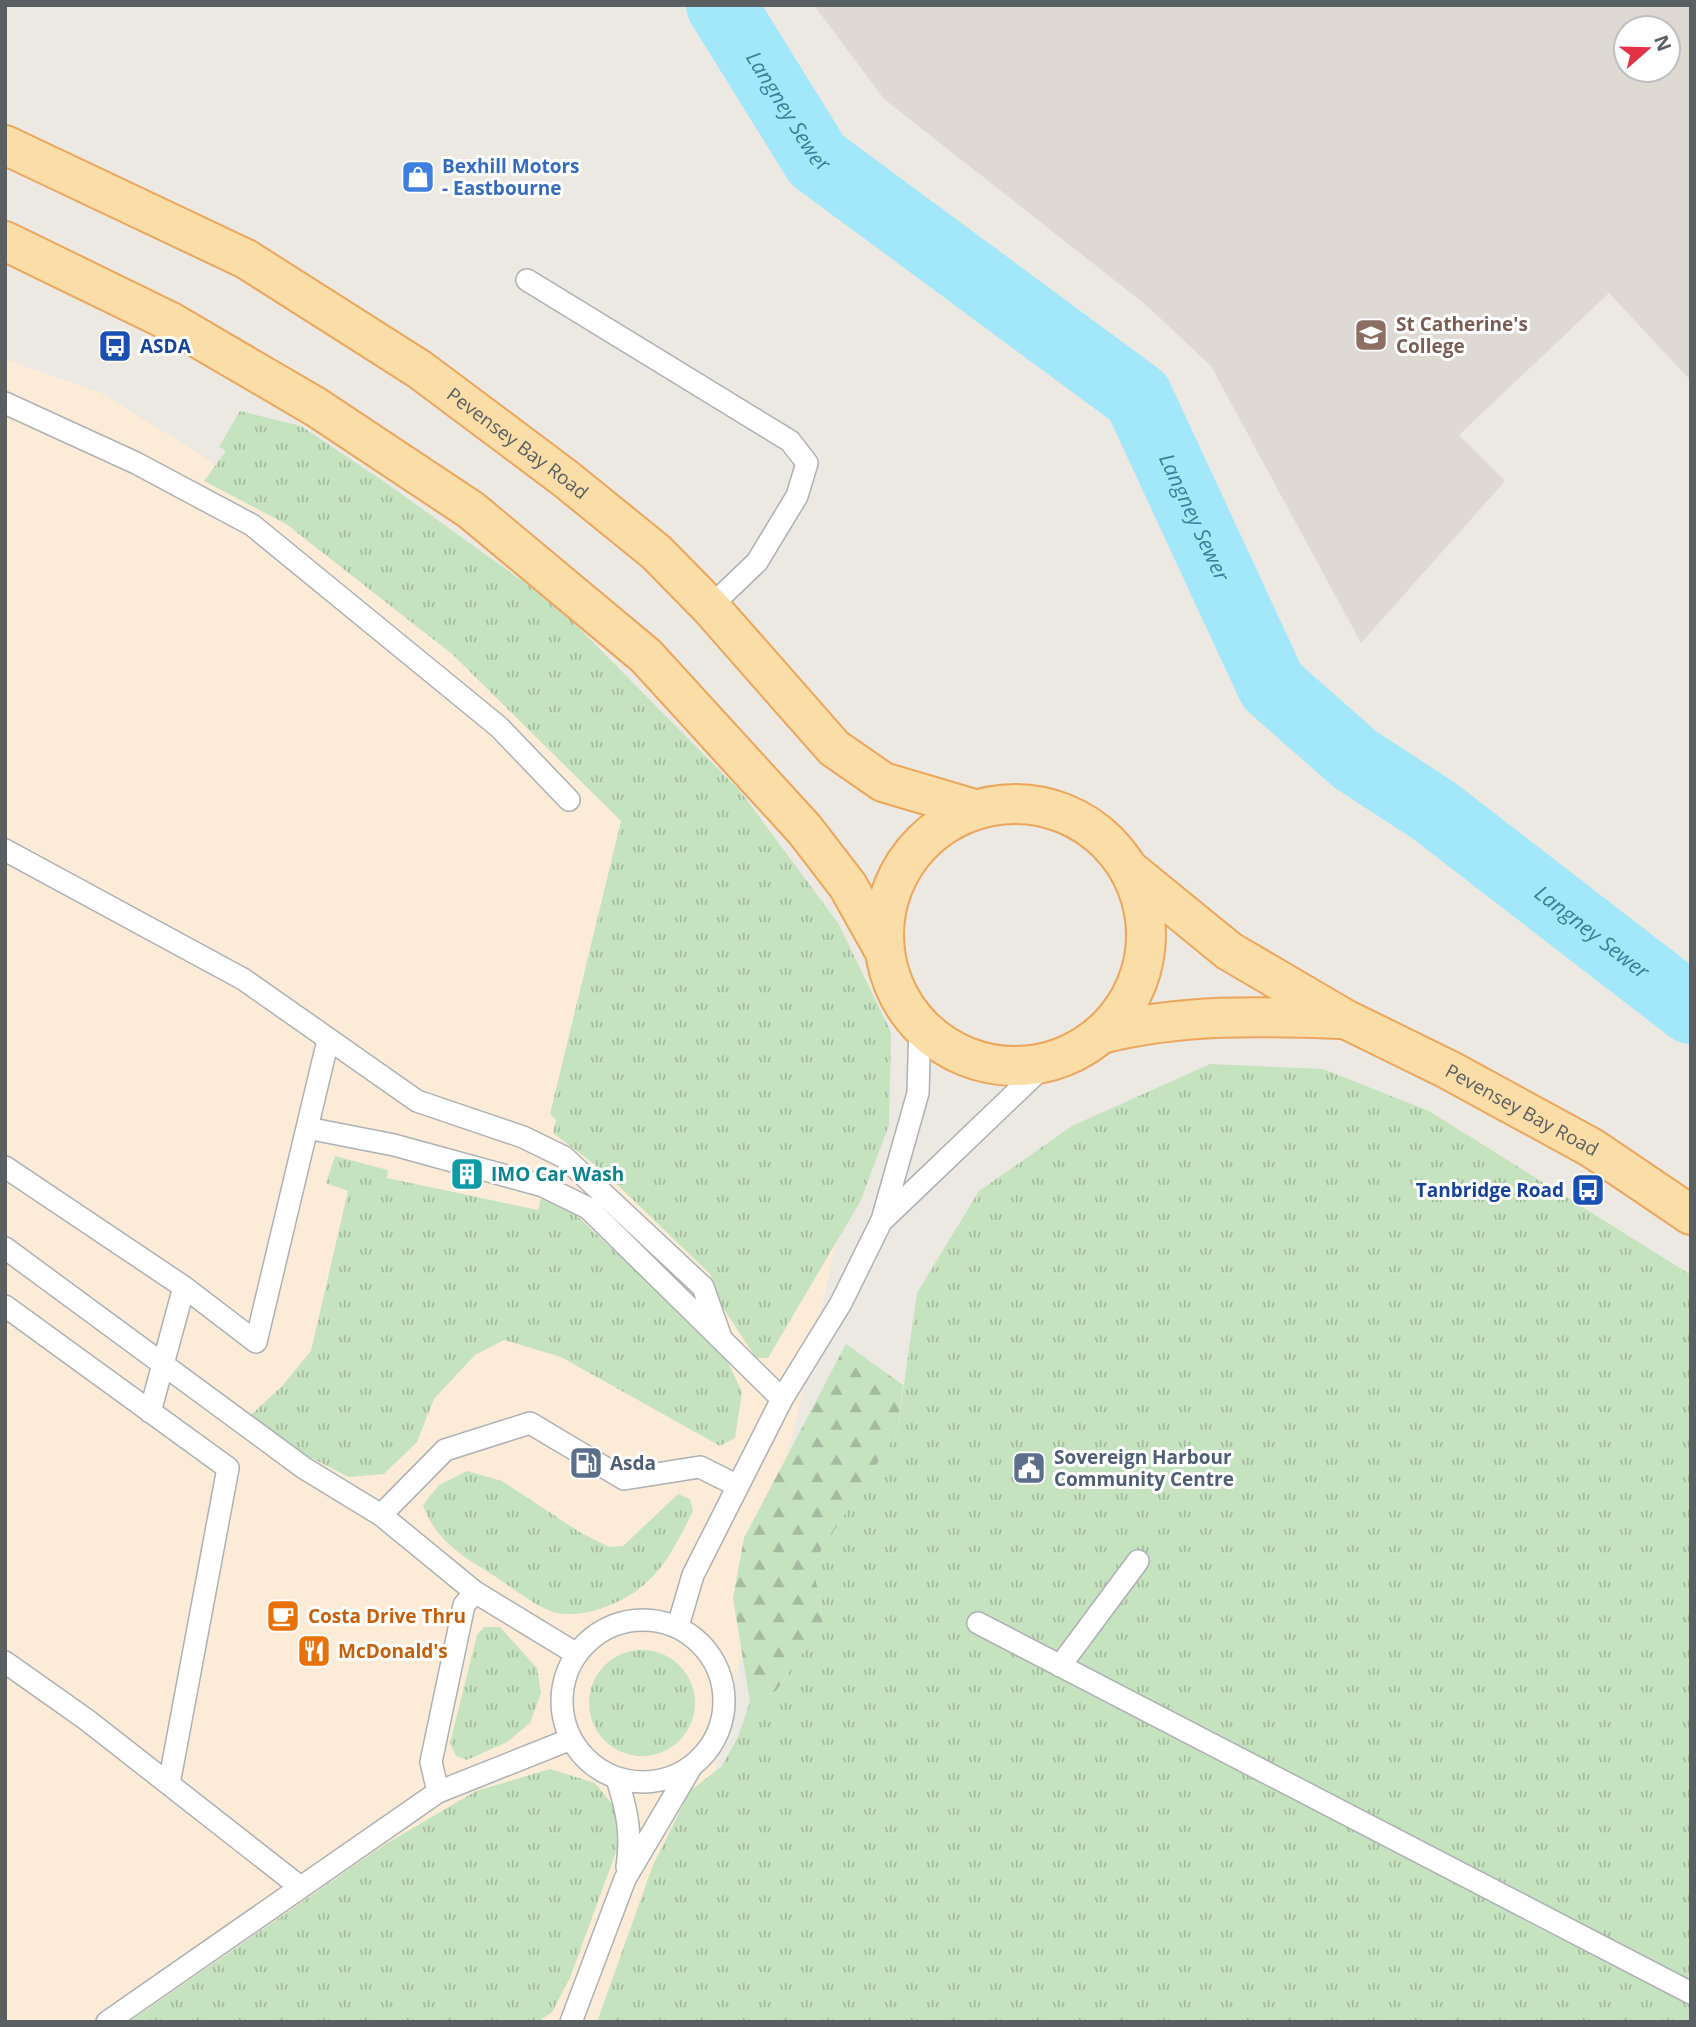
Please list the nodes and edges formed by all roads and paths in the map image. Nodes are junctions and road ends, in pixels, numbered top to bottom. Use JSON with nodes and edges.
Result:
{"nodes":[{"id":1,"x":5,"y":145,"type":"edge"},
{"id":2,"x":5,"y":241,"type":"edge"},
{"id":3,"x":527,"y":280,"type":"dead end"},
{"id":4,"x":5,"y":403,"type":"edge"},
{"id":5,"x":710,"y":607,"type":"junction"},
{"id":6,"x":569,"y":800,"type":"dead end"},
{"id":7,"x":974,"y":809,"type":"junction"},
{"id":8,"x":5,"y":850,"type":"edge"},
{"id":9,"x":1129,"y":870,"type":"junction"},
{"id":10,"x":885,"y":952,"type":"junction"},
{"id":11,"x":1345,"y":1019,"type":"junction"},
{"id":12,"x":920,"y":1024,"type":"junction"},
{"id":13,"x":1105,"y":1033,"type":"junction"},
{"id":14,"x":328,"y":1040,"type":"junction"},
{"id":15,"x":1047,"y":1063,"type":"junction"},
{"id":16,"x":307,"y":1128,"type":"junction"},
{"id":17,"x":5,"y":1167,"type":"edge"},
{"id":18,"x":1691,"y":1214,"type":"edge"},
{"id":19,"x":882,"y":1220,"type":"junction"},
{"id":20,"x":5,"y":1248,"type":"edge"},
{"id":21,"x":184,"y":1287,"type":"junction"},
{"id":22,"x":5,"y":1306,"type":"edge"},
{"id":23,"x":720,"y":1335,"type":"junction"},
{"id":24,"x":162,"y":1366,"type":"junction"},
{"id":25,"x":782,"y":1399,"type":"junction"},
{"id":26,"x":150,"y":1412,"type":"junction"},
{"id":27,"x":738,"y":1486,"type":"junction"},
{"id":28,"x":381,"y":1515,"type":"junction"},
{"id":29,"x":1138,"y":1560,"type":"dead end"},
{"id":30,"x":475,"y":1592,"type":"junction"},
{"id":31,"x":978,"y":1623,"type":"dead end"},
{"id":32,"x":678,"y":1626,"type":"junction"},
{"id":33,"x":575,"y":1653,"type":"junction"},
{"id":34,"x":5,"y":1662,"type":"edge"},
{"id":35,"x":1060,"y":1666,"type":"junction"},
{"id":36,"x":571,"y":1739,"type":"junction"},
{"id":37,"x":690,"y":1769,"type":"junction"},
{"id":38,"x":617,"y":1779,"type":"junction"},
{"id":39,"x":169,"y":1784,"type":"junction"},
{"id":40,"x":438,"y":1792,"type":"junction"},
{"id":41,"x":625,"y":1879,"type":"junction"},
{"id":42,"x":299,"y":1886,"type":"junction"},
{"id":43,"x":1691,"y":1993,"type":"edge"},
{"id":44,"x":107,"y":2022,"type":"edge"},
{"id":45,"x":572,"y":2022,"type":"edge"}],
"edges":[{"from":1,"to":5,"type":"main road","name":"Pevensey Bay Road"},
{"from":2,"to":10,"type":"main road"},
{"from":3,"to":5,"type":"lane"},
{"from":4,"to":6,"type":"lane"},
{"from":5,"to":7,"type":"main road","name":"Pevensey Bay Road"},
{"from":7,"to":9,"type":"main road"},
{"from":7,"to":10,"type":"main road"},
{"from":8,"to":14,"type":"lane"},
{"from":9,"to":11,"type":"main road","name":"Pevensey Bay Road"},
{"from":9,"to":13,"type":"main road"},
{"from":10,"to":12,"type":"main road"},
{"from":11,"to":13,"type":"main road","name":"Pevensey Bay Road"},
{"from":11,"to":18,"type":"main road","name":"Pevensey Bay Road"},
{"from":12,"to":15,"type":"main road"},
{"from":12,"to":19,"type":"lane"},
{"from":13,"to":15,"type":"main road"},
{"from":14,"to":16,"type":"lane"},
{"from":14,"to":23,"type":"lane"},
{"from":15,"to":19,"type":"lane"},
{"from":16,"to":21,"type":"lane"},
{"from":16,"to":23,"type":"lane"},
{"from":17,"to":21,"type":"lane"},
{"from":19,"to":25,"type":"lane"},
{"from":20,"to":24,"type":"lane"},
{"from":21,"to":24,"type":"lane"},
{"from":22,"to":26,"type":"lane"},
{"from":23,"to":25,"type":"lane"},
{"from":24,"to":26,"type":"lane"},
{"from":24,"to":28,"type":"lane"},
{"from":25,"to":27,"type":"lane"},
{"from":26,"to":39,"type":"lane"},
{"from":27,"to":28,"type":"lane"},
{"from":27,"to":32,"type":"lane"},
{"from":28,"to":30,"type":"lane"},
{"from":29,"to":35,"type":"lane"},
{"from":30,"to":33,"type":"lane"},
{"from":30,"to":40,"type":"lane"},
{"from":31,"to":35,"type":"lane"},
{"from":32,"to":33,"type":"lane"},
{"from":32,"to":37,"type":"lane"},
{"from":33,"to":36,"type":"lane"},
{"from":34,"to":39,"type":"lane"},
{"from":35,"to":43,"type":"lane"},
{"from":36,"to":38,"type":"lane"},
{"from":36,"to":40,"type":"lane"},
{"from":37,"to":38,"type":"lane"},
{"from":37,"to":41,"type":"lane"},
{"from":38,"to":41,"type":"lane"},
{"from":39,"to":42,"type":"lane"},
{"from":40,"to":42,"type":"lane"},
{"from":41,"to":45,"type":"lane"},
{"from":42,"to":44,"type":"lane"}]}
